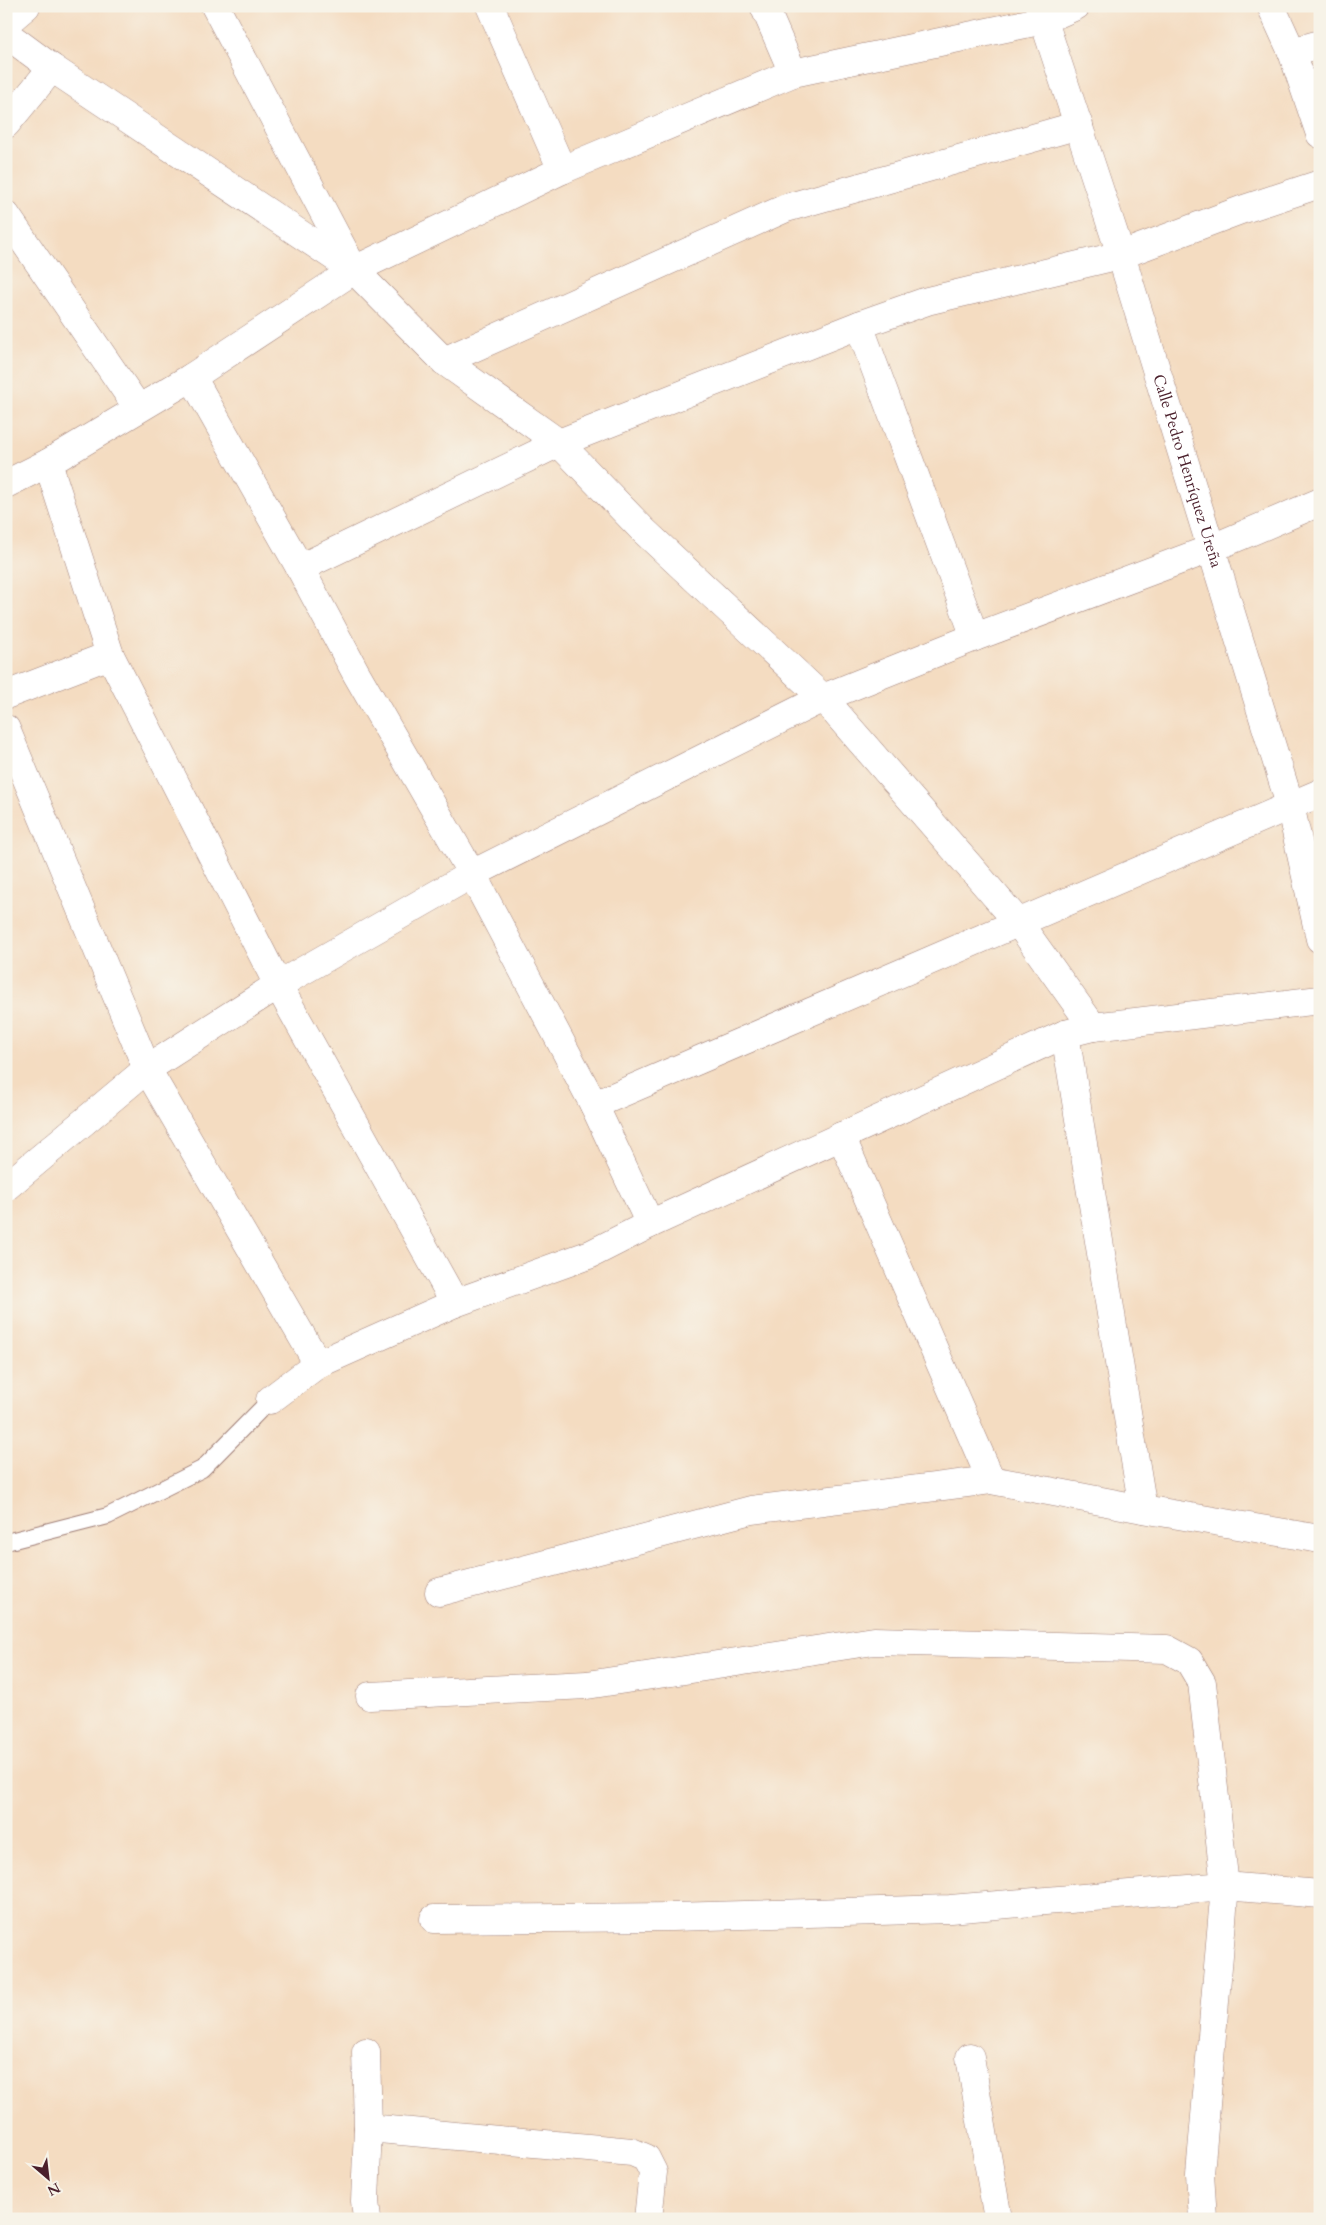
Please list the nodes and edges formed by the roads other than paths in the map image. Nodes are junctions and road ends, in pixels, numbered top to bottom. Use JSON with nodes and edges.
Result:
{"nodes":[{"id":1,"x":26,"y":6,"type":"edge"},
{"id":2,"x":215,"y":6,"type":"edge"},
{"id":3,"x":490,"y":6,"type":"edge"},
{"id":4,"x":764,"y":6,"type":"edge"},
{"id":5,"x":1076,"y":6,"type":"edge"},
{"id":6,"x":1272,"y":6,"type":"edge"},
{"id":7,"x":1042,"y":13,"type":"edge"},
{"id":8,"x":6,"y":23,"type":"edge"},
{"id":9,"x":6,"y":34,"type":"edge"},
{"id":10,"x":1320,"y":44,"type":"edge"},
{"id":11,"x":1292,"y":52,"type":"junction"},
{"id":12,"x":52,"y":68,"type":"junction"},
{"id":13,"x":794,"y":73,"type":"junction"},
{"id":14,"x":6,"y":124,"type":"edge"},
{"id":15,"x":1079,"y":125,"type":"junction"},
{"id":16,"x":1320,"y":134,"type":"edge"},
{"id":17,"x":562,"y":170,"type":"junction"},
{"id":18,"x":1320,"y":184,"type":"edge"},
{"id":19,"x":6,"y":215,"type":"edge"},
{"id":20,"x":1121,"y":256,"type":"junction"},
{"id":21,"x":354,"y":270,"type":"junction"},
{"id":22,"x":859,"y":325,"type":"junction"},
{"id":23,"x":444,"y":361,"type":"junction"},
{"id":24,"x":192,"y":377,"type":"junction"},
{"id":25,"x":138,"y":408,"type":"junction"},
{"id":26,"x":559,"y":443,"type":"junction"},
{"id":27,"x":48,"y":463,"type":"junction"},
{"id":28,"x":6,"y":484,"type":"edge"},
{"id":29,"x":1320,"y":502,"type":"edge"},
{"id":30,"x":1210,"y":549,"type":"junction"},
{"id":31,"x":300,"y":568,"type":"junction"},
{"id":32,"x":975,"y":637,"type":"junction"},
{"id":33,"x":110,"y":655,"type":"junction"},
{"id":34,"x":6,"y":695,"type":"edge"},
{"id":35,"x":823,"y":698,"type":"junction"},
{"id":36,"x":6,"y":729,"type":"edge"},
{"id":37,"x":1320,"y":793,"type":"edge"},
{"id":38,"x":1290,"y":805,"type":"junction"},
{"id":39,"x":472,"y":874,"type":"junction"},
{"id":40,"x":1018,"y":922,"type":"junction"},
{"id":41,"x":1320,"y":939,"type":"edge"},
{"id":42,"x":278,"y":985,"type":"junction"},
{"id":43,"x":1320,"y":1000,"type":"edge"},
{"id":44,"x":1093,"y":1027,"type":"junction"},
{"id":45,"x":1065,"y":1034,"type":"junction"},
{"id":46,"x":147,"y":1069,"type":"junction"},
{"id":47,"x":594,"y":1105,"type":"junction"},
{"id":48,"x":840,"y":1136,"type":"junction"},
{"id":49,"x":6,"y":1187,"type":"edge"},
{"id":50,"x":650,"y":1224,"type":"junction"},
{"id":51,"x":456,"y":1303,"type":"junction"},
{"id":52,"x":318,"y":1364,"type":"junction"},
{"id":53,"x":270,"y":1400,"type":"joint"},
{"id":54,"x":990,"y":1480,"type":"junction"},
{"id":55,"x":1143,"y":1509,"type":"junction"},
{"id":56,"x":1320,"y":1538,"type":"edge"},
{"id":57,"x":6,"y":1542,"type":"edge"},
{"id":58,"x":439,"y":1592,"type":"dead end"},
{"id":59,"x":370,"y":1696,"type":"dead end"},
{"id":60,"x":1225,"y":1886,"type":"junction"},
{"id":61,"x":1320,"y":1894,"type":"edge"},
{"id":62,"x":434,"y":1919,"type":"dead end"},
{"id":63,"x":366,"y":2052,"type":"dead end"},
{"id":64,"x":970,"y":2057,"type":"dead end"},
{"id":65,"x":368,"y":2128,"type":"junction"},
{"id":66,"x":367,"y":2219,"type":"edge"},
{"id":67,"x":648,"y":2219,"type":"edge"},
{"id":68,"x":998,"y":2219,"type":"edge"},
{"id":69,"x":1203,"y":2219,"type":"edge"}],
"edges":[{"from":1,"to":8,"type":"street"},
{"from":2,"to":21,"type":"street"},
{"from":3,"to":17,"type":"street"},
{"from":4,"to":13,"type":"street"},
{"from":5,"to":7,"type":"street"},
{"from":6,"to":11,"type":"street"},
{"from":7,"to":13,"type":"street"},
{"from":7,"to":15,"type":"street","name":"Calle Pedro Henríquez Ureña"},
{"from":9,"to":12,"type":"street"},
{"from":10,"to":11,"type":"street"},
{"from":11,"to":16,"type":"street"},
{"from":12,"to":14,"type":"street"},
{"from":12,"to":21,"type":"street"},
{"from":13,"to":17,"type":"street"},
{"from":15,"to":20,"type":"street","name":"Calle Pedro Henríquez Ureña"},
{"from":15,"to":23,"type":"street"},
{"from":17,"to":21,"type":"street"},
{"from":18,"to":20,"type":"street"},
{"from":19,"to":25,"type":"street"},
{"from":20,"to":22,"type":"street"},
{"from":20,"to":30,"type":"street","name":"Calle Pedro Henríquez Ureña"},
{"from":21,"to":23,"type":"street"},
{"from":21,"to":24,"type":"street"},
{"from":22,"to":26,"type":"street"},
{"from":22,"to":32,"type":"street"},
{"from":23,"to":26,"type":"street"},
{"from":24,"to":25,"type":"street"},
{"from":24,"to":31,"type":"street"},
{"from":25,"to":27,"type":"street"},
{"from":26,"to":31,"type":"street"},
{"from":26,"to":35,"type":"street"},
{"from":27,"to":28,"type":"street"},
{"from":27,"to":33,"type":"street"},
{"from":29,"to":30,"type":"street"},
{"from":30,"to":32,"type":"street"},
{"from":30,"to":38,"type":"street","name":"Calle Pedro Henríquez Ureña"},
{"from":31,"to":39,"type":"street"},
{"from":32,"to":35,"type":"street"},
{"from":33,"to":34,"type":"street"},
{"from":33,"to":42,"type":"street"},
{"from":35,"to":39,"type":"street"},
{"from":35,"to":40,"type":"street"},
{"from":36,"to":46,"type":"street"},
{"from":37,"to":38,"type":"street"},
{"from":38,"to":40,"type":"street"},
{"from":38,"to":41,"type":"street","name":"Calle Pedro Henríquez Ureña"},
{"from":39,"to":42,"type":"street"},
{"from":39,"to":47,"type":"street"},
{"from":40,"to":44,"type":"street"},
{"from":40,"to":47,"type":"street"},
{"from":42,"to":46,"type":"street"},
{"from":42,"to":51,"type":"street"},
{"from":43,"to":44,"type":"street"},
{"from":44,"to":45,"type":"street"},
{"from":45,"to":48,"type":"street"},
{"from":45,"to":55,"type":"street"},
{"from":46,"to":49,"type":"street"},
{"from":46,"to":52,"type":"street"},
{"from":47,"to":50,"type":"street"},
{"from":48,"to":50,"type":"street"},
{"from":48,"to":54,"type":"street"},
{"from":50,"to":51,"type":"street"},
{"from":51,"to":52,"type":"street"},
{"from":52,"to":53,"type":"street"},
{"from":53,"to":57,"type":"lane"},
{"from":54,"to":55,"type":"street"},
{"from":54,"to":58,"type":"street"},
{"from":55,"to":56,"type":"street"},
{"from":59,"to":60,"type":"street"},
{"from":60,"to":61,"type":"street"},
{"from":60,"to":62,"type":"street"},
{"from":60,"to":69,"type":"street"},
{"from":63,"to":65,"type":"street"},
{"from":64,"to":68,"type":"street"},
{"from":65,"to":66,"type":"street"},
{"from":65,"to":67,"type":"street"}]}
